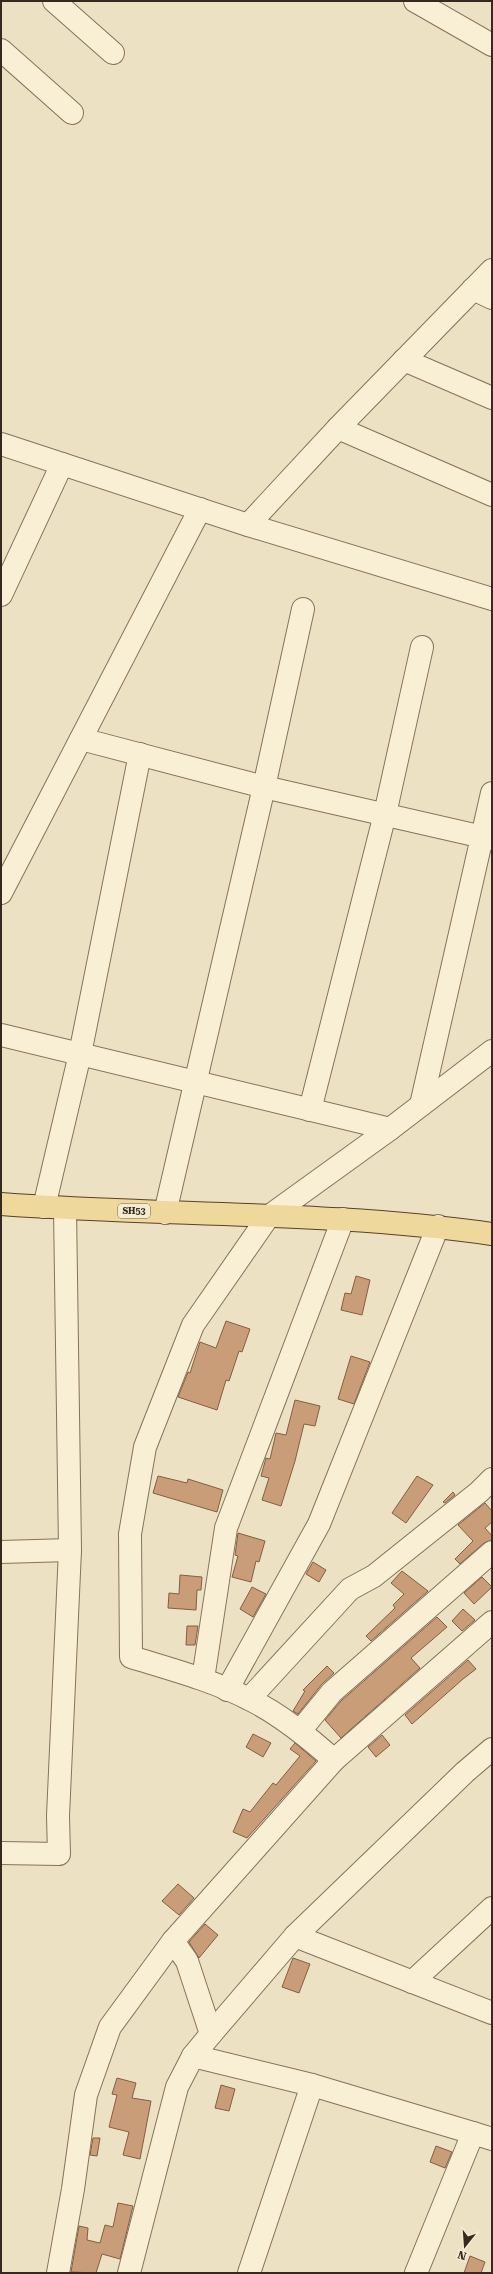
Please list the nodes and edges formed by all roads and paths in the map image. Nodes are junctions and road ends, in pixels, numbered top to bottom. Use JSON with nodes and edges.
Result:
{"nodes":[{"id":1,"x":54,"y":1,"type":"edge"},
{"id":2,"x":415,"y":1,"type":"edge"},
{"id":3,"x":492,"y":45,"type":"edge"},
{"id":4,"x":1,"y":50,"type":"edge"},
{"id":5,"x":113,"y":53,"type":"dead end"},
{"id":6,"x":72,"y":113,"type":"dead end"},
{"id":7,"x":492,"y":270,"type":"edge"},
{"id":8,"x":472,"y":289,"type":"junction"},
{"id":9,"x":492,"y":298,"type":"edge"},
{"id":10,"x":404,"y":360,"type":"junction"},
{"id":11,"x":492,"y":398,"type":"edge"},
{"id":12,"x":338,"y":428,"type":"junction"},
{"id":13,"x":1,"y":444,"type":"edge"},
{"id":14,"x":62,"y":464,"type":"junction"},
{"id":15,"x":492,"y":495,"type":"edge"},
{"id":16,"x":200,"y":509,"type":"junction"},
{"id":17,"x":248,"y":525,"type":"junction"},
{"id":18,"x":1,"y":595,"type":"edge"},
{"id":19,"x":492,"y":599,"type":"edge"},
{"id":20,"x":303,"y":609,"type":"dead end"},
{"id":21,"x":422,"y":647,"type":"dead end"},
{"id":22,"x":81,"y":739,"type":"junction"},
{"id":23,"x":140,"y":754,"type":"junction"},
{"id":24,"x":264,"y":787,"type":"junction"},
{"id":25,"x":492,"y":794,"type":"edge"},
{"id":26,"x":385,"y":814,"type":"junction"},
{"id":27,"x":487,"y":838,"type":"edge"},
{"id":28,"x":1,"y":893,"type":"edge"},
{"id":29,"x":1,"y":1035,"type":"edge"},
{"id":30,"x":492,"y":1050,"type":"edge"},
{"id":31,"x":80,"y":1054,"type":"junction"},
{"id":32,"x":195,"y":1082,"type":"junction"},
{"id":33,"x":421,"y":1105,"type":"junction"},
{"id":34,"x":310,"y":1110,"type":"junction"},
{"id":35,"x":390,"y":1129,"type":"junction"},
{"id":36,"x":1,"y":1204,"type":"edge"},
{"id":37,"x":55,"y":1208,"type":"junction"},
{"id":38,"x":165,"y":1213,"type":"junction"},
{"id":39,"x":268,"y":1217,"type":"junction"},
{"id":40,"x":343,"y":1220,"type":"junction"},
{"id":41,"x":438,"y":1226,"type":"junction"},
{"id":42,"x":492,"y":1234,"type":"edge"},
{"id":43,"x":492,"y":1479,"type":"edge"},
{"id":44,"x":70,"y":1550,"type":"junction"},
{"id":45,"x":1,"y":1552,"type":"edge"},
{"id":46,"x":492,"y":1552,"type":"edge"},
{"id":47,"x":492,"y":1622,"type":"edge"},
{"id":48,"x":203,"y":1679,"type":"junction"},
{"id":49,"x":227,"y":1690,"type":"junction"},
{"id":50,"x":249,"y":1699,"type":"junction"},
{"id":51,"x":300,"y":1731,"type":"junction"},
{"id":52,"x":492,"y":1749,"type":"edge"},
{"id":53,"x":334,"y":1760,"type":"junction"},
{"id":54,"x":1,"y":1853,"type":"edge"},
{"id":55,"x":492,"y":1908,"type":"edge"},
{"id":56,"x":295,"y":1936,"type":"junction"},
{"id":57,"x":173,"y":1941,"type":"junction"},
{"id":58,"x":412,"y":1982,"type":"junction"},
{"id":59,"x":492,"y":2013,"type":"edge"},
{"id":60,"x":211,"y":2034,"type":"junction"},
{"id":61,"x":193,"y":2056,"type":"junction"},
{"id":62,"x":312,"y":2085,"type":"junction"},
{"id":63,"x":483,"y":2136,"type":"edge"},
{"id":64,"x":58,"y":2273,"type":"edge"},
{"id":65,"x":129,"y":2273,"type":"edge"},
{"id":66,"x":249,"y":2273,"type":"edge"},
{"id":67,"x":416,"y":2273,"type":"edge"}],
"edges":[{"from":1,"to":5,"type":"street"},
{"from":2,"to":3,"type":"street"},
{"from":4,"to":6,"type":"street"},
{"from":7,"to":8,"type":"street"},
{"from":8,"to":9,"type":"street"},
{"from":8,"to":10,"type":"street"},
{"from":10,"to":11,"type":"street"},
{"from":10,"to":12,"type":"street"},
{"from":12,"to":15,"type":"street"},
{"from":12,"to":17,"type":"street"},
{"from":13,"to":14,"type":"street"},
{"from":14,"to":16,"type":"street"},
{"from":14,"to":18,"type":"street"},
{"from":16,"to":17,"type":"street"},
{"from":16,"to":22,"type":"street"},
{"from":17,"to":19,"type":"street"},
{"from":20,"to":24,"type":"street"},
{"from":21,"to":26,"type":"street"},
{"from":22,"to":23,"type":"street"},
{"from":22,"to":28,"type":"street"},
{"from":23,"to":24,"type":"street"},
{"from":23,"to":31,"type":"street"},
{"from":24,"to":26,"type":"street"},
{"from":24,"to":32,"type":"street"},
{"from":25,"to":27,"type":"street"},
{"from":26,"to":27,"type":"street"},
{"from":26,"to":34,"type":"street"},
{"from":27,"to":33,"type":"street"},
{"from":29,"to":31,"type":"street"},
{"from":30,"to":33,"type":"street"},
{"from":31,"to":32,"type":"street"},
{"from":31,"to":37,"type":"street"},
{"from":32,"to":34,"type":"street"},
{"from":32,"to":38,"type":"street"},
{"from":33,"to":35,"type":"street"},
{"from":34,"to":35,"type":"street"},
{"from":35,"to":39,"type":"street"},
{"from":36,"to":37,"type":"main road","number":"SH53"},
{"from":37,"to":38,"type":"main road","number":"SH53"},
{"from":37,"to":44,"type":"street"},
{"from":38,"to":39,"type":"main road","number":"SH53"},
{"from":39,"to":40,"type":"main road","number":"SH53"},
{"from":39,"to":48,"type":"street"},
{"from":40,"to":41,"type":"main road","number":"SH53"},
{"from":40,"to":48,"type":"street"},
{"from":41,"to":42,"type":"main road","number":"SH53"},
{"from":41,"to":49,"type":"street"},
{"from":43,"to":50,"type":"street"},
{"from":44,"to":45,"type":"street"},
{"from":44,"to":54,"type":"street"},
{"from":46,"to":51,"type":"street"},
{"from":47,"to":53,"type":"street"},
{"from":48,"to":49,"type":"street"},
{"from":49,"to":50,"type":"street"},
{"from":50,"to":51,"type":"street"},
{"from":51,"to":53,"type":"street"},
{"from":52,"to":56,"type":"street"},
{"from":53,"to":57,"type":"street"},
{"from":55,"to":58,"type":"street"},
{"from":56,"to":58,"type":"street"},
{"from":56,"to":60,"type":"street"},
{"from":57,"to":60,"type":"street"},
{"from":57,"to":64,"type":"street"},
{"from":58,"to":59,"type":"street"},
{"from":60,"to":61,"type":"street"},
{"from":61,"to":62,"type":"street"},
{"from":61,"to":65,"type":"street"},
{"from":62,"to":63,"type":"street"},
{"from":62,"to":66,"type":"street"},
{"from":63,"to":67,"type":"street"}]}
